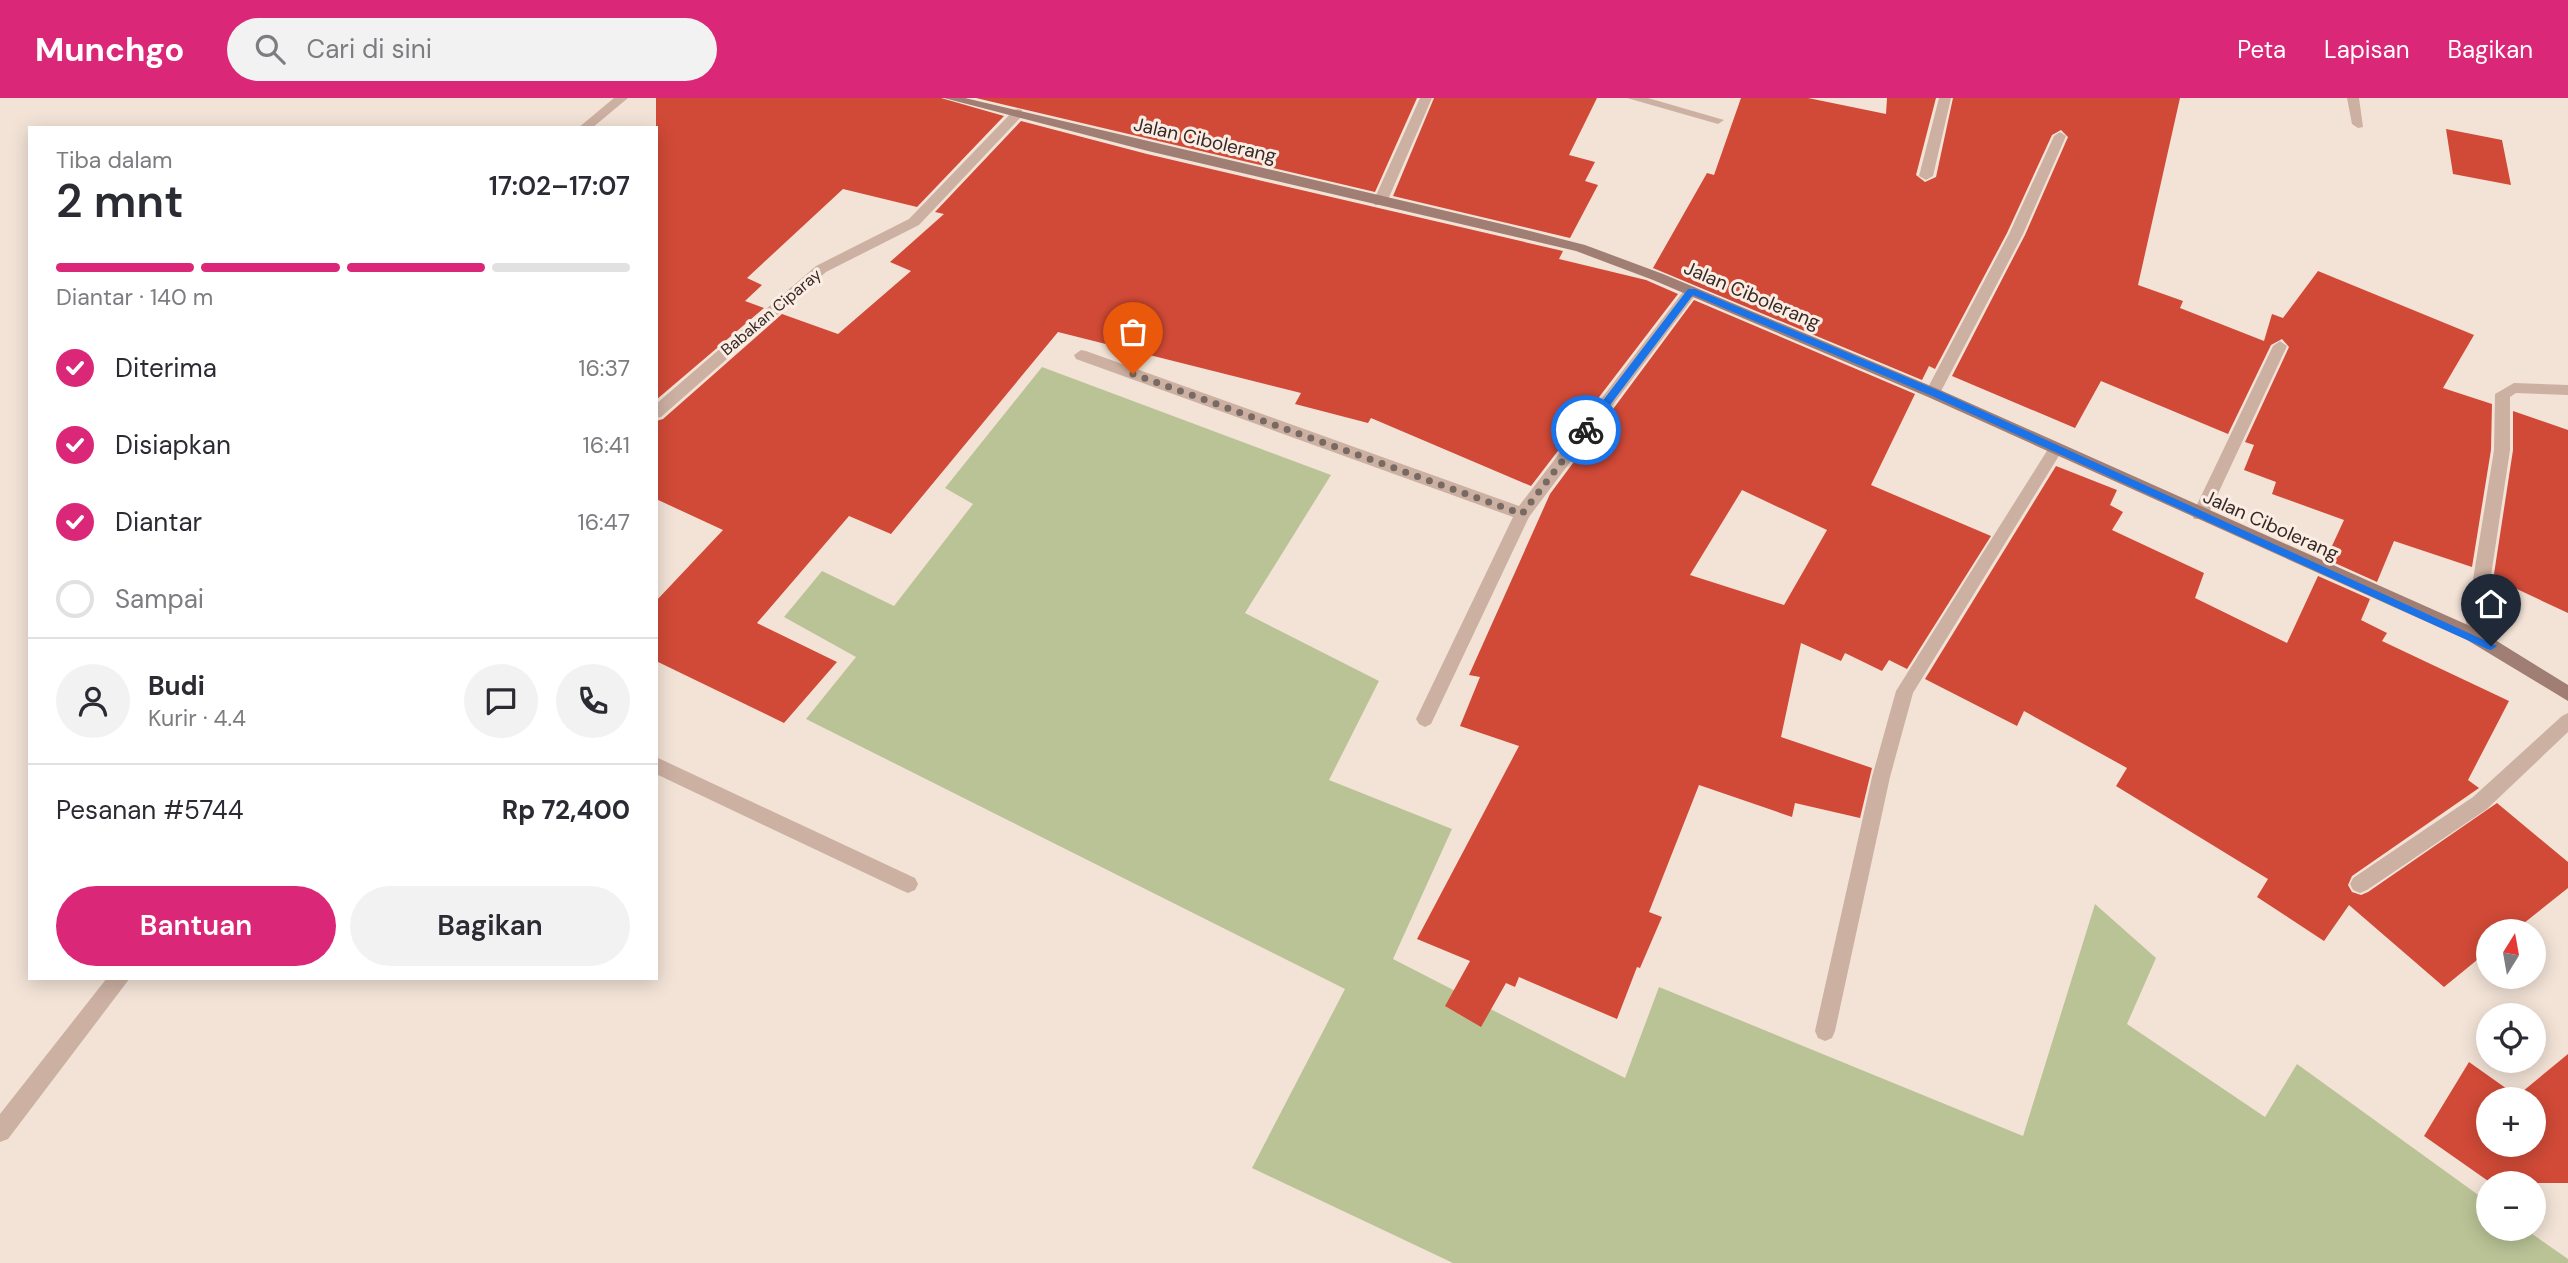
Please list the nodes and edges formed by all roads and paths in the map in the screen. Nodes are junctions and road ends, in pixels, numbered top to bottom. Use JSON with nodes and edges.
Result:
{"nodes":[{"id":1,"x":622,"y":98,"type":"edge"},
{"id":2,"x":950,"y":98,"type":"edge"},
{"id":3,"x":1426,"y":98,"type":"edge"},
{"id":4,"x":1633,"y":98,"type":"edge"},
{"id":5,"x":1945,"y":98,"type":"edge"},
{"id":6,"x":2353,"y":98,"type":"edge"},
{"id":7,"x":1018,"y":113,"type":"junction"},
{"id":8,"x":1718,"y":120,"type":"dead end"},
{"id":9,"x":2358,"y":124,"type":"dead end"},
{"id":10,"x":587,"y":126,"type":"edge"},
{"id":11,"x":2060,"y":135,"type":"dead end"},
{"id":12,"x":1926,"y":176,"type":"dead end"},
{"id":13,"x":1380,"y":202,"type":"junction"},
{"id":14,"x":1691,"y":291,"type":"junction"},
{"id":15,"x":2280,"y":346,"type":"dead end"},
{"id":16,"x":1081,"y":355,"type":"dead end"},
{"id":17,"x":2568,"y":390,"type":"edge"},
{"id":18,"x":1933,"y":393,"type":"junction"},
{"id":19,"x":658,"y":411,"type":"edge"},
{"id":20,"x":2055,"y":450,"type":"junction"},
{"id":21,"x":1522,"y":514,"type":"junction"},
{"id":22,"x":2200,"y":515,"type":"junction"},
{"id":23,"x":2473,"y":635,"type":"junction"},
{"id":24,"x":2568,"y":694,"type":"edge"},
{"id":25,"x":1425,"y":719,"type":"dead end"},
{"id":26,"x":2568,"y":721,"type":"edge"},
{"id":27,"x":658,"y":766,"type":"edge"},
{"id":28,"x":908,"y":884,"type":"dead end"},
{"id":29,"x":2360,"y":884,"type":"dead end"},
{"id":30,"x":118,"y":980,"type":"edge"},
{"id":31,"x":1825,"y":1031,"type":"dead end"},
{"id":32,"x":0,"y":1131,"type":"edge"}],
"edges":[{"from":1,"to":10,"type":"street"},
{"from":2,"to":7,"type":"street","name":"Jalan Cibolerang"},
{"from":3,"to":13,"type":"street"},
{"from":4,"to":8,"type":"street"},
{"from":5,"to":12,"type":"street"},
{"from":6,"to":9,"type":"street"},
{"from":7,"to":13,"type":"street","name":"Jalan Cibolerang"},
{"from":7,"to":19,"type":"street","name":"Babakan Ciparay"},
{"from":11,"to":18,"type":"street"},
{"from":13,"to":14,"type":"street","name":"Jalan Cibolerang"},
{"from":14,"to":18,"type":"street","name":"Jalan Cibolerang"},
{"from":14,"to":21,"type":"street"},
{"from":15,"to":22,"type":"street"},
{"from":16,"to":21,"type":"street"},
{"from":17,"to":23,"type":"street"},
{"from":18,"to":20,"type":"street","name":"Jalan Cibolerang"},
{"from":20,"to":22,"type":"street","name":"Jalan Cibolerang"},
{"from":20,"to":31,"type":"street"},
{"from":21,"to":25,"type":"street"},
{"from":22,"to":23,"type":"street","name":"Jalan Cibolerang"},
{"from":23,"to":24,"type":"street","name":"Jalan Cibolerang"},
{"from":26,"to":29,"type":"street"},
{"from":27,"to":28,"type":"street"},
{"from":30,"to":32,"type":"street"}]}
